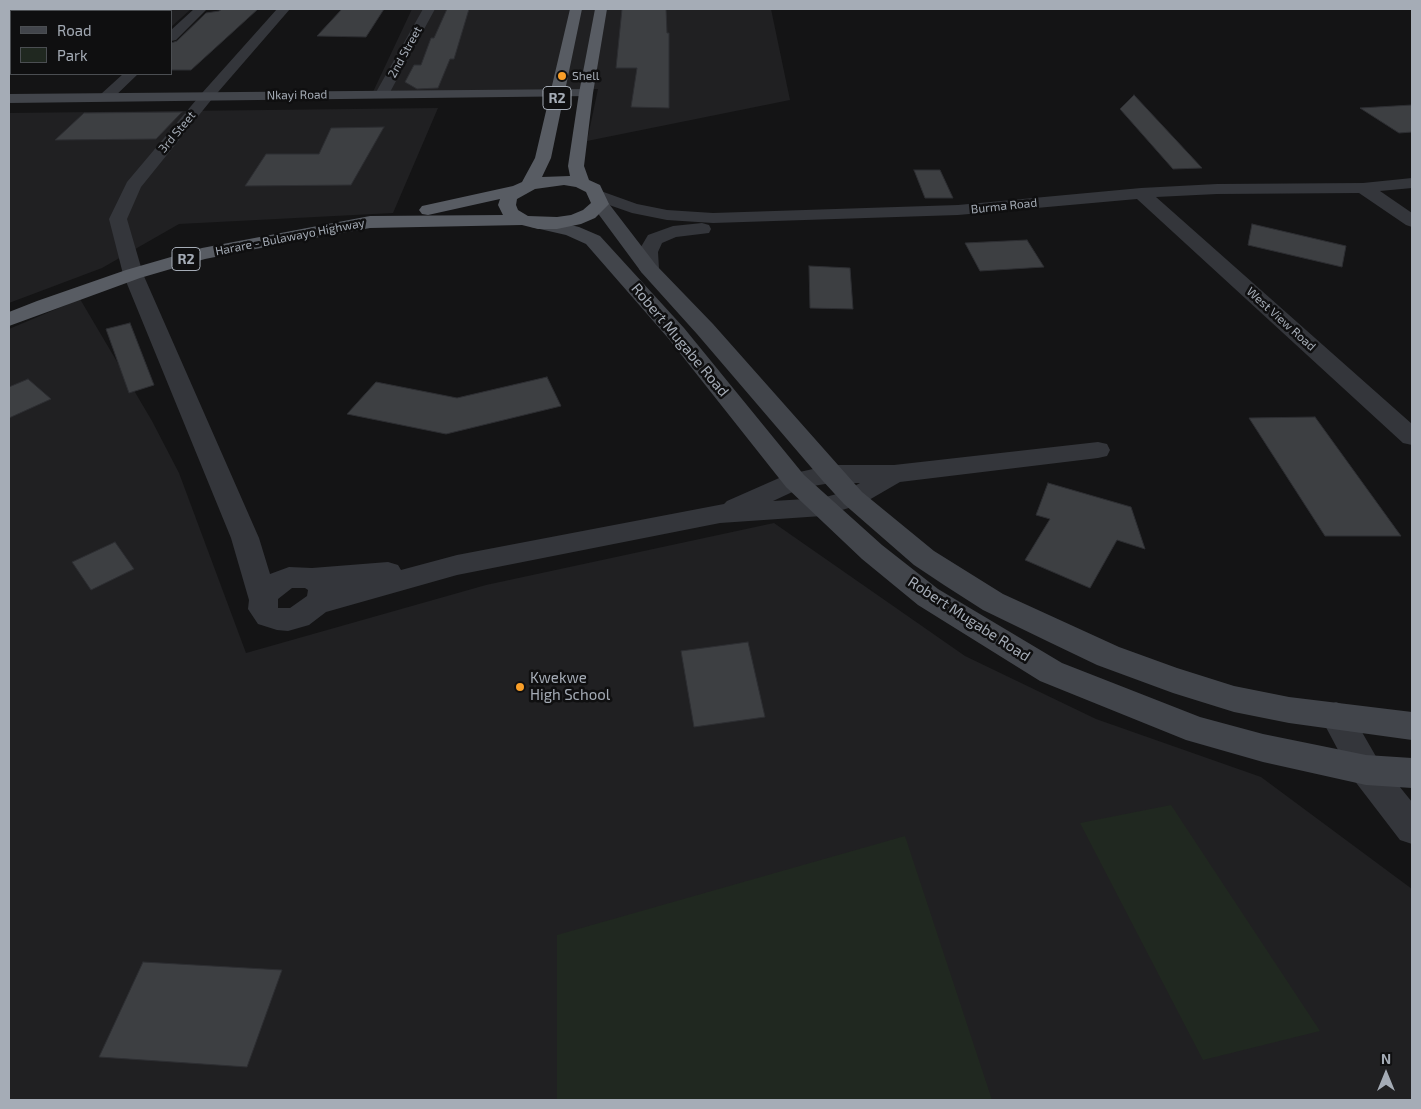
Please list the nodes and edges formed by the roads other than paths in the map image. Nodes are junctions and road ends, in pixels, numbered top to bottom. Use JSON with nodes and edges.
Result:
{"nodes":[{"id":1,"x":201,"y":9,"type":"edge"},
{"id":2,"x":284,"y":9,"type":"edge"},
{"id":3,"x":429,"y":9,"type":"edge"},
{"id":4,"x":576,"y":9,"type":"edge"},
{"id":5,"x":601,"y":9,"type":"edge"},
{"id":6,"x":172,"y":36,"type":"edge"},
{"id":7,"x":595,"y":42,"type":"junction"},
{"id":8,"x":569,"y":43,"type":"junction"},
{"id":9,"x":562,"y":72,"type":"junction"},
{"id":10,"x":590,"y":72,"type":"junction"},
{"id":11,"x":131,"y":75,"type":"edge"},
{"id":12,"x":558,"y":93,"type":"junction"},
{"id":13,"x":586,"y":93,"type":"junction"},
{"id":14,"x":382,"y":94,"type":"junction"},
{"id":15,"x":207,"y":96,"type":"junction"},
{"id":16,"x":106,"y":98,"type":"junction"},
{"id":17,"x":9,"y":99,"type":"edge"},
{"id":18,"x":580,"y":183,"type":"junction"},
{"id":19,"x":1412,"y":183,"type":"edge"},
{"id":20,"x":524,"y":187,"type":"junction"},
{"id":21,"x":1363,"y":188,"type":"junction"},
{"id":22,"x":1146,"y":197,"type":"junction"},
{"id":23,"x":599,"y":199,"type":"junction"},
{"id":24,"x":530,"y":221,"type":"junction"},
{"id":25,"x":1412,"y":221,"type":"edge"},
{"id":26,"x":370,"y":222,"type":"junction"},
{"id":27,"x":649,"y":269,"type":"junction"},
{"id":28,"x":133,"y":274,"type":"junction"},
{"id":29,"x":9,"y":320,"type":"edge"},
{"id":30,"x":1412,"y":437,"type":"edge"},
{"id":31,"x":1098,"y":450,"type":"dead end"},
{"id":32,"x":831,"y":474,"type":"junction"},
{"id":33,"x":894,"y":474,"type":"junction"},
{"id":34,"x":795,"y":481,"type":"junction"},
{"id":35,"x":853,"y":498,"type":"junction"},
{"id":36,"x":822,"y":507,"type":"junction"},
{"id":37,"x":720,"y":514,"type":"junction"},
{"id":38,"x":245,"y":538,"type":"junction"},
{"id":39,"x":306,"y":587,"type":"junction"},
{"id":40,"x":263,"y":600,"type":"junction"},
{"id":41,"x":1336,"y":716,"type":"junction"},
{"id":42,"x":1412,"y":726,"type":"edge"},
{"id":43,"x":1366,"y":770,"type":"junction"},
{"id":44,"x":1412,"y":773,"type":"edge"},
{"id":45,"x":1412,"y":828,"type":"edge"}],
"edges":[{"from":1,"to":6,"type":"street"},
{"from":2,"to":15,"type":"street","name":"3rd Steet"},
{"from":3,"to":14,"type":"street","name":"2nd Street"},
{"from":4,"to":8,"type":"highway","number":"R2"},
{"from":5,"to":7,"type":"highway","number":"R2"},
{"from":7,"to":8,"type":"highway"},
{"from":7,"to":10,"type":"highway","number":"R2"},
{"from":8,"to":9,"type":"highway","number":"R2"},
{"from":9,"to":10,"type":"highway"},
{"from":9,"to":12,"type":"highway","number":"R2"},
{"from":10,"to":13,"type":"highway","number":"R2"},
{"from":11,"to":16,"type":"street"},
{"from":12,"to":13,"type":"main road","name":"Nkayi Road"},
{"from":12,"to":14,"type":"main road","name":"Nkayi Road"},
{"from":12,"to":20,"type":"highway","number":"R2"},
{"from":13,"to":18,"type":"highway","number":"R2"},
{"from":14,"to":15,"type":"main road","name":"Nkayi Road"},
{"from":15,"to":16,"type":"main road","name":"Nkayi Road"},
{"from":15,"to":28,"type":"street","name":"3rd Steet"},
{"from":16,"to":17,"type":"main road","name":"Nkayi Road"},
{"from":18,"to":20,"type":"highway","number":"R2"},
{"from":18,"to":23,"type":"highway","number":"R2"},
{"from":19,"to":21,"type":"street"},
{"from":20,"to":24,"type":"highway","number":"R2"},
{"from":20,"to":26,"type":"highway","number":"R2"},
{"from":21,"to":22,"type":"street"},
{"from":21,"to":25,"type":"street"},
{"from":22,"to":23,"type":"street","name":"Burma Road"},
{"from":22,"to":27,"type":"street"},
{"from":22,"to":30,"type":"street","name":"West View Road"},
{"from":23,"to":24,"type":"highway","name":"Harare - Bulawayo Highway","number":"R2"},
{"from":23,"to":27,"type":"main road","name":"Robert Mugabe Road"},
{"from":24,"to":26,"type":"highway","name":"Harare - Bulawayo Highway","number":"R2"},
{"from":24,"to":34,"type":"main road","name":"Robert Mugabe Road"},
{"from":26,"to":28,"type":"highway","name":"Harare - Bulawayo Highway","number":"R2"},
{"from":27,"to":32,"type":"main road","name":"Robert Mugabe Road"},
{"from":28,"to":29,"type":"highway","name":"Harare - Bulawayo Highway","number":"R2"},
{"from":28,"to":38,"type":"street","name":"3rd Steet"},
{"from":31,"to":33,"type":"street"},
{"from":32,"to":33,"type":"street"},
{"from":32,"to":34,"type":"street"},
{"from":32,"to":35,"type":"main road","name":"Robert Mugabe Road"},
{"from":33,"to":35,"type":"street"},
{"from":34,"to":36,"type":"main road","name":"Robert Mugabe Road"},
{"from":34,"to":37,"type":"street"},
{"from":35,"to":36,"type":"street"},
{"from":35,"to":41,"type":"main road","name":"Robert Mugabe Road"},
{"from":36,"to":37,"type":"street"},
{"from":36,"to":43,"type":"main road","name":"Robert Mugabe Road"},
{"from":37,"to":39,"type":"street"},
{"from":38,"to":39,"type":"street"},
{"from":38,"to":40,"type":"street","name":"3rd Steet"},
{"from":39,"to":40,"type":"street"},
{"from":39,"to":40,"type":"street"},
{"from":41,"to":42,"type":"main road","name":"Robert Mugabe Road"},
{"from":41,"to":43,"type":"street"},
{"from":43,"to":44,"type":"main road","name":"Robert Mugabe Road"},
{"from":43,"to":45,"type":"street"}]}
